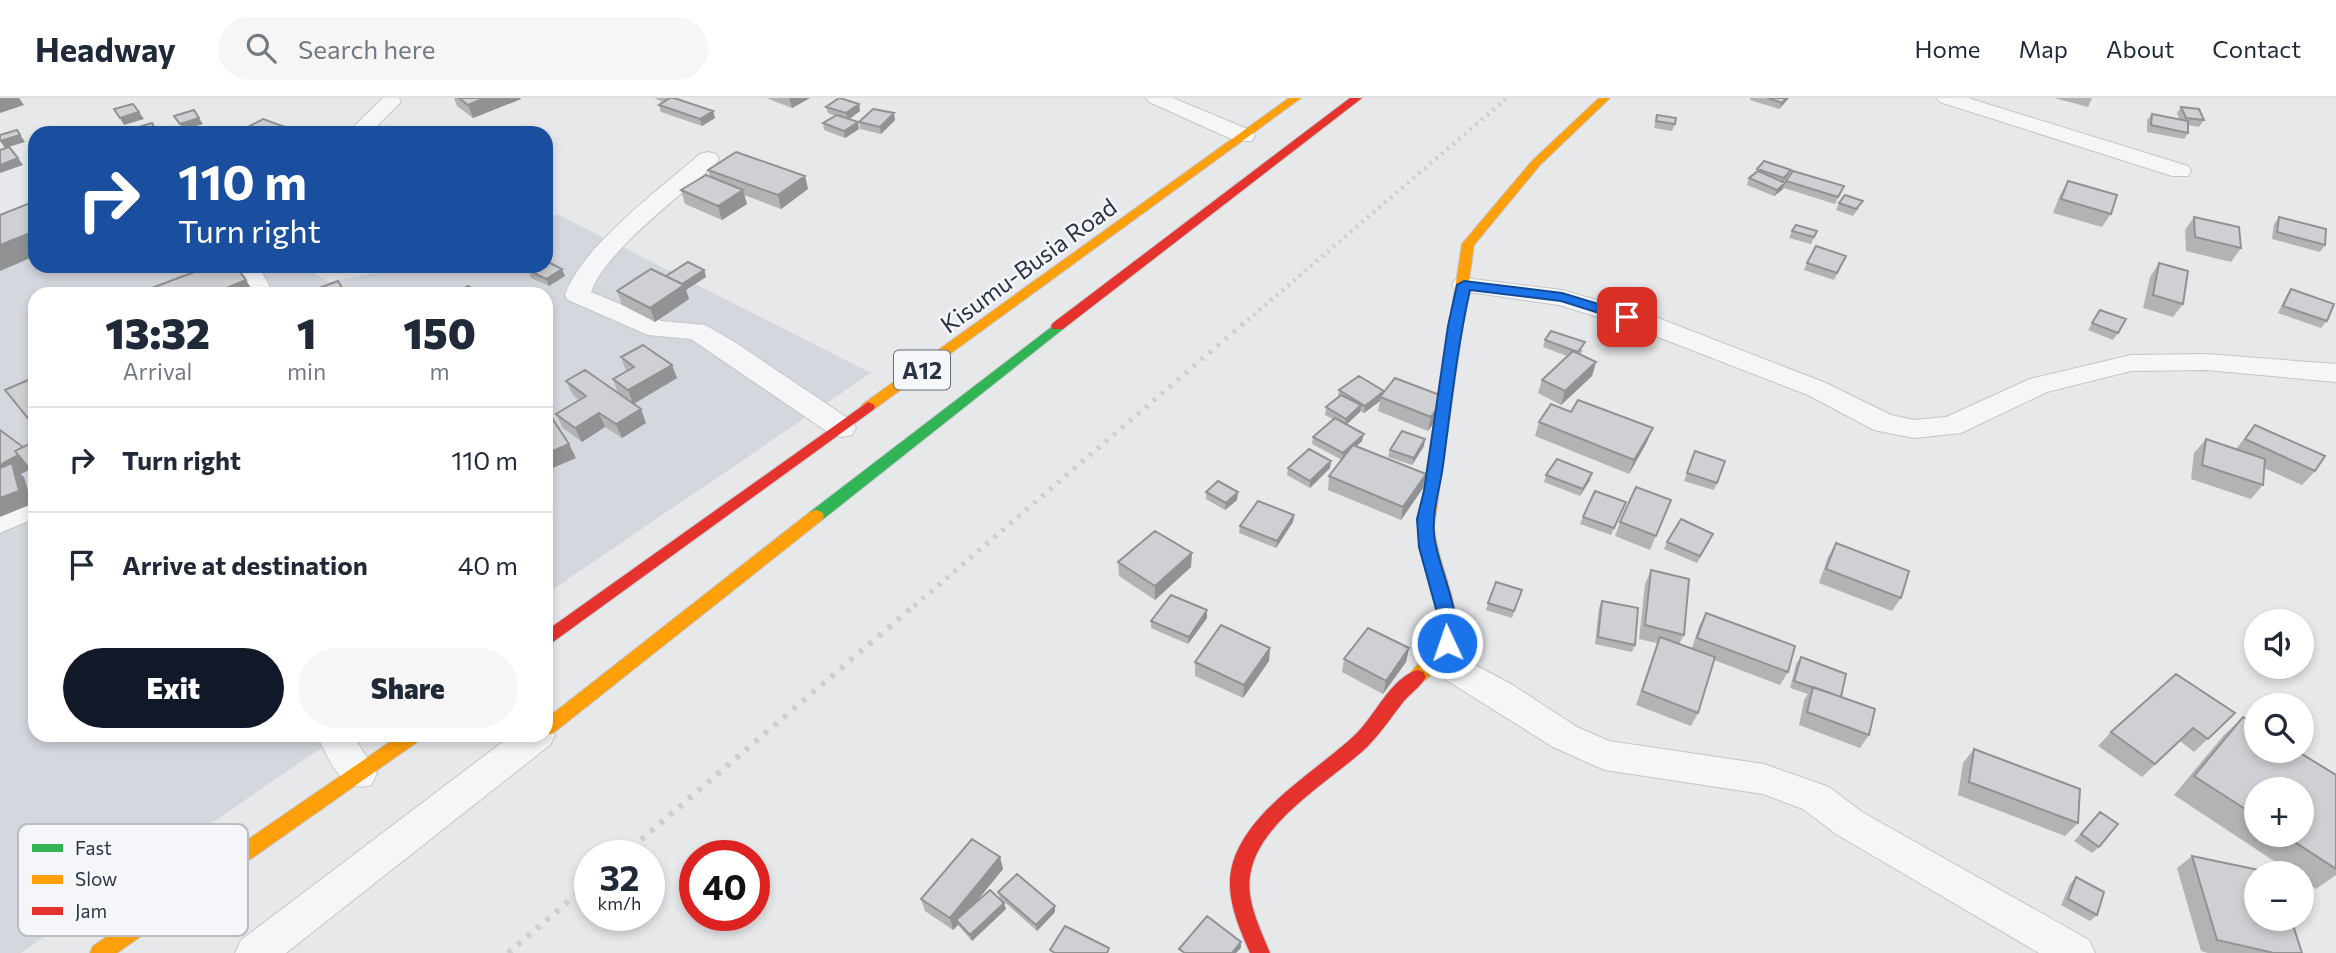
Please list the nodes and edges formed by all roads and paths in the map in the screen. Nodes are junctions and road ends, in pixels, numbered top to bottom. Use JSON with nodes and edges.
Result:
{"nodes":[{"id":1,"x":1156,"y":98,"type":"edge"},
{"id":2,"x":1296,"y":98,"type":"edge"},
{"id":3,"x":1357,"y":98,"type":"edge"},
{"id":4,"x":1605,"y":98,"type":"edge"},
{"id":5,"x":1947,"y":98,"type":"edge"},
{"id":6,"x":391,"y":102,"type":"dead end"},
{"id":7,"x":365,"y":126,"type":"edge"},
{"id":8,"x":1244,"y":136,"type":"junction"},
{"id":9,"x":708,"y":159,"type":"dead end"},
{"id":10,"x":2180,"y":171,"type":"dead end"},
{"id":11,"x":1464,"y":285,"type":"junction"},
{"id":12,"x":2336,"y":373,"type":"edge"},
{"id":13,"x":842,"y":428,"type":"junction"},
{"id":14,"x":28,"y":509,"type":"edge"},
{"id":15,"x":0,"y":522,"type":"edge"},
{"id":16,"x":553,"y":635,"type":"edge"},
{"id":17,"x":1439,"y":659,"type":"junction"},
{"id":18,"x":553,"y":723,"type":"edge"},
{"id":19,"x":338,"y":742,"type":"edge"},
{"id":20,"x":404,"y":742,"type":"edge"},
{"id":21,"x":529,"y":742,"type":"edge"},
{"id":22,"x":359,"y":774,"type":"junction"},
{"id":23,"x":248,"y":851,"type":"edge"},
{"id":24,"x":125,"y":936,"type":"edge"},
{"id":25,"x":100,"y":953,"type":"edge"},
{"id":26,"x":255,"y":953,"type":"edge"},
{"id":27,"x":1260,"y":953,"type":"edge"},
{"id":28,"x":2074,"y":953,"type":"edge"}],
"edges":[{"from":1,"to":8,"type":"street"},
{"from":2,"to":8,"type":"main road","name":"Kisumu-Busia Road","number":"A12"},
{"from":3,"to":18,"type":"main road"},
{"from":4,"to":11,"type":"main road"},
{"from":5,"to":10,"type":"street"},
{"from":6,"to":7,"type":"street"},
{"from":8,"to":13,"type":"main road","name":"Kisumu-Busia Road","number":"A12"},
{"from":9,"to":13,"type":"street"},
{"from":11,"to":12,"type":"street"},
{"from":11,"to":17,"type":"main road"},
{"from":13,"to":16,"type":"main road","name":"Kisumu-Busia Road","number":"A12"},
{"from":14,"to":15,"type":"street"},
{"from":17,"to":27,"type":"main road"},
{"from":17,"to":28,"type":"street"},
{"from":19,"to":22,"type":"street"},
{"from":20,"to":22,"type":"main road"},
{"from":21,"to":26,"type":"street"},
{"from":22,"to":23,"type":"main road"},
{"from":24,"to":25,"type":"main road"}]}
